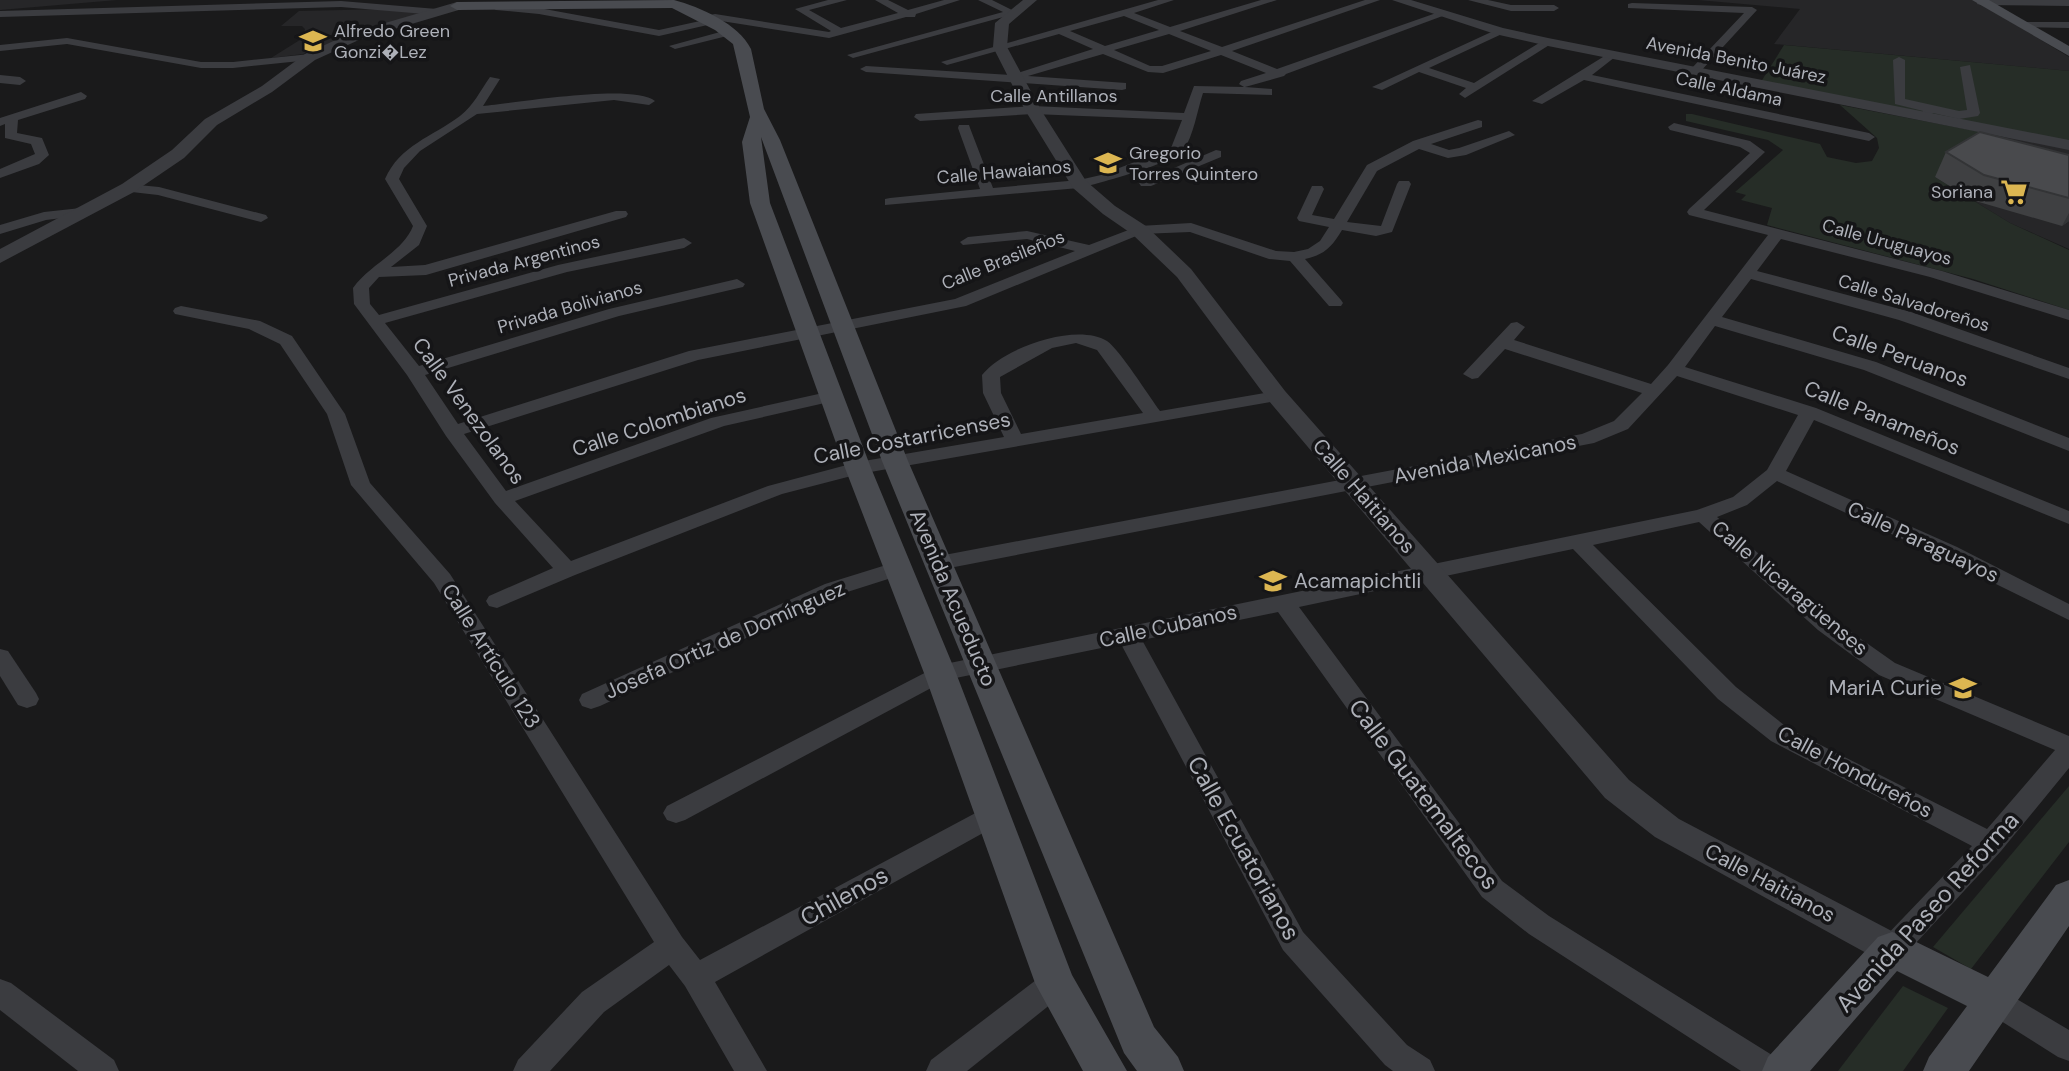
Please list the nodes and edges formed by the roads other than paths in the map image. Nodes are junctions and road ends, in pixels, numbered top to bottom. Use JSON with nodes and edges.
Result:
{"nodes":[{"id":1,"x":842,"y":0,"type":"edge"},
{"id":2,"x":880,"y":0,"type":"edge"},
{"id":3,"x":955,"y":0,"type":"edge"},
{"id":4,"x":983,"y":0,"type":"edge"},
{"id":5,"x":1031,"y":0,"type":"edge"},
{"id":6,"x":1169,"y":0,"type":"edge"},
{"id":7,"x":1272,"y":0,"type":"edge"},
{"id":8,"x":1374,"y":0,"type":"edge"},
{"id":9,"x":1398,"y":0,"type":"edge"},
{"id":10,"x":1473,"y":0,"type":"edge"},
{"id":11,"x":1980,"y":1,"type":"edge"},
{"id":12,"x":462,"y":3,"type":"edge"},
{"id":13,"x":554,"y":3,"type":"edge"},
{"id":14,"x":2069,"y":3,"type":"edge"},
{"id":15,"x":1632,"y":6,"type":"dead end"},
{"id":16,"x":494,"y":7,"type":"junction"},
{"id":17,"x":1554,"y":8,"type":"dead end"},
{"id":18,"x":437,"y":12,"type":"junction"},
{"id":19,"x":905,"y":12,"type":"junction"},
{"id":20,"x":1123,"y":12,"type":"junction"},
{"id":21,"x":1013,"y":13,"type":"junction"},
{"id":22,"x":0,"y":14,"type":"edge"},
{"id":23,"x":1443,"y":14,"type":"junction"},
{"id":24,"x":706,"y":20,"type":"junction"},
{"id":25,"x":2023,"y":25,"type":"junction"},
{"id":26,"x":2069,"y":25,"type":"edge"},
{"id":27,"x":1058,"y":30,"type":"junction"},
{"id":28,"x":838,"y":31,"type":"junction"},
{"id":29,"x":943,"y":31,"type":"junction"},
{"id":30,"x":1500,"y":31,"type":"junction"},
{"id":31,"x":731,"y":32,"type":"junction"},
{"id":32,"x":1171,"y":32,"type":"junction"},
{"id":33,"x":1548,"y":42,"type":"junction"},
{"id":34,"x":675,"y":46,"type":"dead end"},
{"id":35,"x":993,"y":49,"type":"junction"},
{"id":36,"x":0,"y":50,"type":"edge"},
{"id":37,"x":872,"y":50,"type":"junction"},
{"id":38,"x":1105,"y":51,"type":"junction"},
{"id":39,"x":2068,"y":51,"type":"edge"},
{"id":40,"x":1223,"y":52,"type":"junction"},
{"id":41,"x":853,"y":55,"type":"dead end"},
{"id":42,"x":1611,"y":55,"type":"junction"},
{"id":43,"x":310,"y":57,"type":"junction"},
{"id":44,"x":887,"y":58,"type":"dead end"},
{"id":45,"x":1899,"y":60,"type":"dead end"},
{"id":46,"x":947,"y":62,"type":"dead end"},
{"id":47,"x":1966,"y":67,"type":"dead end"},
{"id":48,"x":1418,"y":68,"type":"junction"},
{"id":49,"x":866,"y":69,"type":"dead end"},
{"id":50,"x":1280,"y":74,"type":"junction"},
{"id":51,"x":1582,"y":76,"type":"junction"},
{"id":52,"x":1017,"y":78,"type":"junction"},
{"id":53,"x":1,"y":79,"type":"edge"},
{"id":54,"x":494,"y":79,"type":"dead end"},
{"id":55,"x":20,"y":81,"type":"dead end"},
{"id":56,"x":1696,"y":83,"type":"junction"},
{"id":57,"x":1245,"y":84,"type":"dead end"},
{"id":58,"x":1122,"y":86,"type":"dead end"},
{"id":59,"x":1378,"y":87,"type":"dead end"},
{"id":60,"x":1268,"y":92,"type":"dead end"},
{"id":61,"x":81,"y":96,"type":"dead end"},
{"id":62,"x":649,"y":101,"type":"dead end"},
{"id":63,"x":1538,"y":101,"type":"dead end"},
{"id":64,"x":1033,"y":110,"type":"junction"},
{"id":65,"x":473,"y":111,"type":"junction"},
{"id":66,"x":1927,"y":113,"type":"junction"},
{"id":67,"x":758,"y":117,"type":"junction"},
{"id":68,"x":920,"y":117,"type":"dead end"},
{"id":69,"x":1188,"y":117,"type":"junction"},
{"id":70,"x":5,"y":120,"type":"edge"},
{"id":71,"x":1478,"y":124,"type":"dead end"},
{"id":72,"x":1674,"y":127,"type":"dead end"},
{"id":73,"x":964,"y":128,"type":"dead end"},
{"id":74,"x":1509,"y":135,"type":"dead end"},
{"id":75,"x":1869,"y":137,"type":"dead end"},
{"id":76,"x":1182,"y":141,"type":"junction"},
{"id":77,"x":1418,"y":144,"type":"junction"},
{"id":78,"x":2069,"y":145,"type":"edge"},
{"id":79,"x":0,"y":174,"type":"edge"},
{"id":80,"x":1146,"y":183,"type":"dead end"},
{"id":81,"x":1079,"y":184,"type":"junction"},
{"id":82,"x":1404,"y":184,"type":"dead end"},
{"id":83,"x":128,"y":188,"type":"junction"},
{"id":84,"x":1317,"y":189,"type":"dead end"},
{"id":85,"x":988,"y":193,"type":"junction"},
{"id":86,"x":890,"y":202,"type":"dead end"},
{"id":87,"x":81,"y":212,"type":"junction"},
{"id":88,"x":621,"y":214,"type":"dead end"},
{"id":89,"x":261,"y":218,"type":"dead end"},
{"id":90,"x":1335,"y":226,"type":"junction"},
{"id":91,"x":0,"y":230,"type":"edge"},
{"id":92,"x":1139,"y":230,"type":"junction"},
{"id":93,"x":1777,"y":234,"type":"junction"},
{"id":94,"x":968,"y":242,"type":"dead end"},
{"id":95,"x":684,"y":243,"type":"dead end"},
{"id":96,"x":1086,"y":249,"type":"junction"},
{"id":97,"x":0,"y":257,"type":"edge"},
{"id":98,"x":1294,"y":257,"type":"junction"},
{"id":99,"x":373,"y":272,"type":"junction"},
{"id":100,"x":1747,"y":273,"type":"junction"},
{"id":101,"x":737,"y":284,"type":"dead end"},
{"id":102,"x":1335,"y":303,"type":"dead end"},
{"id":103,"x":181,"y":312,"type":"dead end"},
{"id":104,"x":2069,"y":315,"type":"edge"},
{"id":105,"x":1713,"y":320,"type":"junction"},
{"id":106,"x":375,"y":321,"type":"junction"},
{"id":107,"x":1517,"y":327,"type":"dead end"},
{"id":108,"x":842,"y":328,"type":"junction"},
{"id":109,"x":809,"y":333,"type":"junction"},
{"id":110,"x":1504,"y":343,"type":"junction"},
{"id":111,"x":1674,"y":369,"type":"junction"},
{"id":112,"x":415,"y":373,"type":"junction"},
{"id":113,"x":1472,"y":374,"type":"dead end"},
{"id":114,"x":2069,"y":374,"type":"edge"},
{"id":115,"x":1654,"y":391,"type":"junction"},
{"id":116,"x":832,"y":396,"type":"junction"},
{"id":117,"x":1277,"y":396,"type":"junction"},
{"id":118,"x":1809,"y":412,"type":"junction"},
{"id":119,"x":1154,"y":416,"type":"junction"},
{"id":120,"x":453,"y":432,"type":"junction"},
{"id":121,"x":1015,"y":441,"type":"junction"},
{"id":122,"x":2069,"y":445,"type":"edge"},
{"id":123,"x":895,"y":461,"type":"junction"},
{"id":124,"x":858,"y":468,"type":"junction"},
{"id":125,"x":1775,"y":473,"type":"junction"},
{"id":126,"x":1354,"y":484,"type":"junction"},
{"id":127,"x":502,"y":499,"type":"junction"},
{"id":128,"x":1703,"y":514,"type":"junction"},
{"id":129,"x":2069,"y":518,"type":"edge"},
{"id":130,"x":1578,"y":542,"type":"junction"},
{"id":131,"x":939,"y":563,"type":"junction"},
{"id":132,"x":899,"y":569,"type":"junction"},
{"id":133,"x":567,"y":570,"type":"junction"},
{"id":134,"x":1432,"y":573,"type":"junction"},
{"id":135,"x":497,"y":601,"type":"dead end"},
{"id":136,"x":1283,"y":602,"type":"junction"},
{"id":137,"x":2069,"y":613,"type":"edge"},
{"id":138,"x":1127,"y":634,"type":"junction"},
{"id":139,"x":0,"y":657,"type":"edge"},
{"id":140,"x":981,"y":664,"type":"junction"},
{"id":141,"x":940,"y":673,"type":"junction"},
{"id":142,"x":27,"y":699,"type":"dead end"},
{"id":143,"x":592,"y":700,"type":"dead end"},
{"id":144,"x":2069,"y":748,"type":"edge"},
{"id":145,"x":676,"y":813,"type":"dead end"},
{"id":146,"x":992,"y":816,"type":"junction"},
{"id":147,"x":1991,"y":843,"type":"junction"},
{"id":148,"x":2069,"y":896,"type":"edge"},
{"id":149,"x":672,"y":946,"type":"junction"},
{"id":150,"x":1892,"y":949,"type":"junction"},
{"id":151,"x":696,"y":977,"type":"junction"},
{"id":152,"x":1055,"y":983,"type":"junction"},
{"id":153,"x":0,"y":992,"type":"edge"},
{"id":154,"x":1993,"y":999,"type":"junction"},
{"id":155,"x":2069,"y":1047,"type":"edge"},
{"id":156,"x":103,"y":1071,"type":"edge"},
{"id":157,"x":529,"y":1071,"type":"edge"},
{"id":158,"x":751,"y":1071,"type":"edge"},
{"id":159,"x":942,"y":1071,"type":"edge"},
{"id":160,"x":1106,"y":1071,"type":"edge"},
{"id":161,"x":1163,"y":1071,"type":"edge"},
{"id":162,"x":1419,"y":1071,"type":"edge"},
{"id":163,"x":1769,"y":1071,"type":"edge"},
{"id":164,"x":1783,"y":1071,"type":"edge"},
{"id":165,"x":1944,"y":1071,"type":"edge"}],
"edges":[{"from":1,"to":28,"type":"street"},
{"from":2,"to":19,"type":"street"},
{"from":3,"to":19,"type":"street"},
{"from":4,"to":21,"type":"street"},
{"from":5,"to":21,"type":"street"},
{"from":6,"to":20,"type":"street"},
{"from":7,"to":32,"type":"street"},
{"from":8,"to":40,"type":"street"},
{"from":9,"to":23,"type":"street","name":"Avenida Benito Juárez"},
{"from":10,"to":17,"type":"street"},
{"from":11,"to":14,"type":"street"},
{"from":11,"to":25,"type":"main road"},
{"from":12,"to":16,"type":"main road"},
{"from":12,"to":18,"type":"street"},
{"from":13,"to":16,"type":"main road"},
{"from":13,"to":24,"type":"main road"},
{"from":15,"to":56,"type":"street"},
{"from":16,"to":24,"type":"street"},
{"from":18,"to":22,"type":"street"},
{"from":18,"to":43,"type":"street"},
{"from":19,"to":28,"type":"street"},
{"from":19,"to":29,"type":"street"},
{"from":20,"to":27,"type":"street"},
{"from":20,"to":32,"type":"street"},
{"from":21,"to":29,"type":"street"},
{"from":21,"to":35,"type":"street"},
{"from":23,"to":30,"type":"street","name":"Avenida Benito Juárez"},
{"from":23,"to":50,"type":"street"},
{"from":24,"to":28,"type":"street"},
{"from":24,"to":31,"type":"main road"},
{"from":25,"to":26,"type":"street"},
{"from":25,"to":39,"type":"main road"},
{"from":27,"to":35,"type":"street"},
{"from":27,"to":38,"type":"street"},
{"from":28,"to":37,"type":"street"},
{"from":29,"to":35,"type":"street"},
{"from":29,"to":37,"type":"street"},
{"from":30,"to":33,"type":"street","name":"Avenida Benito Juárez"},
{"from":30,"to":48,"type":"street"},
{"from":31,"to":34,"type":"street"},
{"from":31,"to":67,"type":"main road","name":"Avenida Acueducto"},
{"from":32,"to":38,"type":"street"},
{"from":32,"to":40,"type":"street"},
{"from":33,"to":42,"type":"street","name":"Avenida Benito Juárez"},
{"from":33,"to":48,"type":"street"},
{"from":35,"to":46,"type":"street"},
{"from":35,"to":52,"type":"street","name":"Calle Haitianos"},
{"from":36,"to":43,"type":"street"},
{"from":37,"to":41,"type":"street"},
{"from":37,"to":44,"type":"street"},
{"from":38,"to":40,"type":"street"},
{"from":38,"to":52,"type":"street"},
{"from":40,"to":50,"type":"street"},
{"from":42,"to":51,"type":"street"},
{"from":42,"to":56,"type":"street","name":"Avenida Benito Juárez"},
{"from":43,"to":83,"type":"street"},
{"from":45,"to":66,"type":"street"},
{"from":47,"to":66,"type":"street"},
{"from":48,"to":59,"type":"street"},
{"from":49,"to":52,"type":"street"},
{"from":50,"to":57,"type":"street"},
{"from":51,"to":56,"type":"street","name":"Calle Aldama"},
{"from":51,"to":63,"type":"street"},
{"from":52,"to":58,"type":"street"},
{"from":52,"to":64,"type":"street","name":"Calle Haitianos"},
{"from":53,"to":55,"type":"street"},
{"from":54,"to":65,"type":"street"},
{"from":56,"to":66,"type":"street","name":"Avenida Benito Juárez"},
{"from":56,"to":75,"type":"street","name":"Calle Aldama"},
{"from":60,"to":69,"type":"street"},
{"from":61,"to":70,"type":"street"},
{"from":62,"to":65,"type":"street"},
{"from":64,"to":68,"type":"street","name":"Calle Antillanos"},
{"from":64,"to":69,"type":"street","name":"Calle Antillanos"},
{"from":64,"to":81,"type":"street","name":"Calle Haitianos"},
{"from":65,"to":99,"type":"street"},
{"from":66,"to":78,"type":"street","name":"Avenida Benito Juárez"},
{"from":67,"to":108,"type":"main road","name":"Avenida Acueducto"},
{"from":67,"to":109,"type":"main road","name":"Avenida Acueducto"},
{"from":69,"to":76,"type":"street"},
{"from":70,"to":79,"type":"street"},
{"from":71,"to":77,"type":"street","name":"Calle Brasileños"},
{"from":72,"to":93,"type":"street","name":"Calle Uruguayos"},
{"from":73,"to":85,"type":"street"},
{"from":74,"to":77,"type":"street"},
{"from":76,"to":80,"type":"street"},
{"from":76,"to":81,"type":"street","name":"Calle Hawaianos"},
{"from":77,"to":90,"type":"street","name":"Calle Brasileños"},
{"from":81,"to":85,"type":"street","name":"Calle Hawaianos"},
{"from":81,"to":92,"type":"street","name":"Calle Haitianos"},
{"from":82,"to":90,"type":"street"},
{"from":83,"to":87,"type":"street"},
{"from":83,"to":89,"type":"street"},
{"from":84,"to":90,"type":"street"},
{"from":85,"to":86,"type":"street","name":"Calle Hawaianos"},
{"from":87,"to":91,"type":"street"},
{"from":87,"to":97,"type":"street"},
{"from":88,"to":99,"type":"street"},
{"from":90,"to":98,"type":"street","name":"Calle Brasileños"},
{"from":92,"to":96,"type":"street","name":"Calle Brasileños"},
{"from":92,"to":98,"type":"street","name":"Calle Brasileños"},
{"from":92,"to":117,"type":"street","name":"Calle Haitianos"},
{"from":93,"to":100,"type":"street","name":"Avenida Mexicanos"},
{"from":93,"to":104,"type":"street","name":"Calle Uruguayos"},
{"from":94,"to":96,"type":"street"},
{"from":95,"to":106,"type":"street","name":"Privada Argentinos"},
{"from":96,"to":108,"type":"street","name":"Calle Brasileños"},
{"from":98,"to":102,"type":"street"},
{"from":99,"to":106,"type":"street","name":"Calle Venezolanos"},
{"from":100,"to":105,"type":"street","name":"Avenida Mexicanos"},
{"from":100,"to":114,"type":"street","name":"Calle Salvadoreños"},
{"from":101,"to":112,"type":"street","name":"Privada Bolivianos"},
{"from":103,"to":149,"type":"street","name":"Calle Artículo 123"},
{"from":105,"to":111,"type":"street","name":"Avenida Mexicanos"},
{"from":105,"to":122,"type":"street","name":"Calle Peruanos"},
{"from":106,"to":112,"type":"street","name":"Calle Venezolanos"},
{"from":107,"to":110,"type":"street"},
{"from":108,"to":109,"type":"street","name":"Calle Brasileños"},
{"from":108,"to":123,"type":"main road","name":"Avenida Acueducto"},
{"from":109,"to":116,"type":"main road","name":"Avenida Acueducto"},
{"from":109,"to":120,"type":"street","name":"Calle Brasileños"},
{"from":110,"to":113,"type":"street"},
{"from":110,"to":115,"type":"street"},
{"from":111,"to":115,"type":"street","name":"Avenida Mexicanos"},
{"from":111,"to":118,"type":"street","name":"Calle Panameños"},
{"from":112,"to":120,"type":"street","name":"Calle Venezolanos"},
{"from":115,"to":126,"type":"street","name":"Avenida Mexicanos"},
{"from":116,"to":124,"type":"main road","name":"Avenida Acueducto"},
{"from":116,"to":127,"type":"street","name":"Calle Colombianos"},
{"from":117,"to":119,"type":"street","name":"Calle Costarricenses"},
{"from":117,"to":126,"type":"street","name":"Calle Haitianos"},
{"from":118,"to":125,"type":"street","name":"Calle Cubanos"},
{"from":118,"to":129,"type":"street","name":"Calle Panameños"},
{"from":119,"to":121,"type":"street","name":"Calle Costarricenses"},
{"from":119,"to":121,"type":"street"},
{"from":120,"to":127,"type":"street","name":"Calle Venezolanos"},
{"from":121,"to":123,"type":"street","name":"Calle Costarricenses"},
{"from":123,"to":124,"type":"street","name":"Calle Costarricenses"},
{"from":123,"to":131,"type":"main road","name":"Avenida Acueducto"},
{"from":124,"to":132,"type":"main road","name":"Avenida Acueducto"},
{"from":124,"to":133,"type":"street","name":"Calle Costarricenses"},
{"from":125,"to":128,"type":"street","name":"Calle Cubanos"},
{"from":125,"to":137,"type":"street","name":"Calle Paraguayos"},
{"from":126,"to":131,"type":"street","name":"Avenida Mexicanos"},
{"from":126,"to":134,"type":"street","name":"Calle Haitianos"},
{"from":127,"to":133,"type":"street","name":"Calle Venezolanos"},
{"from":128,"to":130,"type":"street","name":"Calle Cubanos"},
{"from":128,"to":144,"type":"street","name":"Calle Nicaragüenses"},
{"from":130,"to":134,"type":"street","name":"Calle Cubanos"},
{"from":130,"to":147,"type":"street","name":"Calle Hondureños"},
{"from":131,"to":140,"type":"main road","name":"Avenida Acueducto"},
{"from":132,"to":141,"type":"main road","name":"Avenida Acueducto"},
{"from":132,"to":143,"type":"street","name":"Josefa Ortiz de Domínguez"},
{"from":133,"to":135,"type":"street","name":"Calle Costarricenses"},
{"from":134,"to":136,"type":"street","name":"Calle Cubanos"},
{"from":134,"to":150,"type":"street","name":"Calle Haitianos"},
{"from":136,"to":138,"type":"street","name":"Calle Cubanos"},
{"from":136,"to":163,"type":"street","name":"Calle Guatemaltecos"},
{"from":138,"to":140,"type":"street","name":"Calle Cubanos"},
{"from":138,"to":162,"type":"street","name":"Calle Ecuatorianos"},
{"from":139,"to":142,"type":"street"},
{"from":140,"to":141,"type":"street","name":"Calle Cubanos"},
{"from":140,"to":161,"type":"main road","name":"Avenida Acueducto"},
{"from":141,"to":145,"type":"street","name":"Calle Cubanos"},
{"from":141,"to":146,"type":"main road","name":"Avenida Acueducto"},
{"from":144,"to":147,"type":"street","name":"Avenida Paseo Reforma"},
{"from":146,"to":151,"type":"street","name":"Chilenos"},
{"from":146,"to":152,"type":"main road","name":"Avenida Acueducto"},
{"from":147,"to":150,"type":"street","name":"Avenida Paseo Reforma"},
{"from":148,"to":154,"type":"main road"},
{"from":149,"to":151,"type":"street","name":"Calle Artículo 123"},
{"from":149,"to":157,"type":"street"},
{"from":150,"to":154,"type":"main road"},
{"from":150,"to":164,"type":"main road","name":"Avenida Paseo Reforma"},
{"from":151,"to":158,"type":"street","name":"Calle Artículo 123"},
{"from":152,"to":159,"type":"street"},
{"from":152,"to":160,"type":"main road","name":"Avenida Acueducto"},
{"from":153,"to":156,"type":"street"},
{"from":154,"to":155,"type":"street"},
{"from":154,"to":165,"type":"main road"}]}
